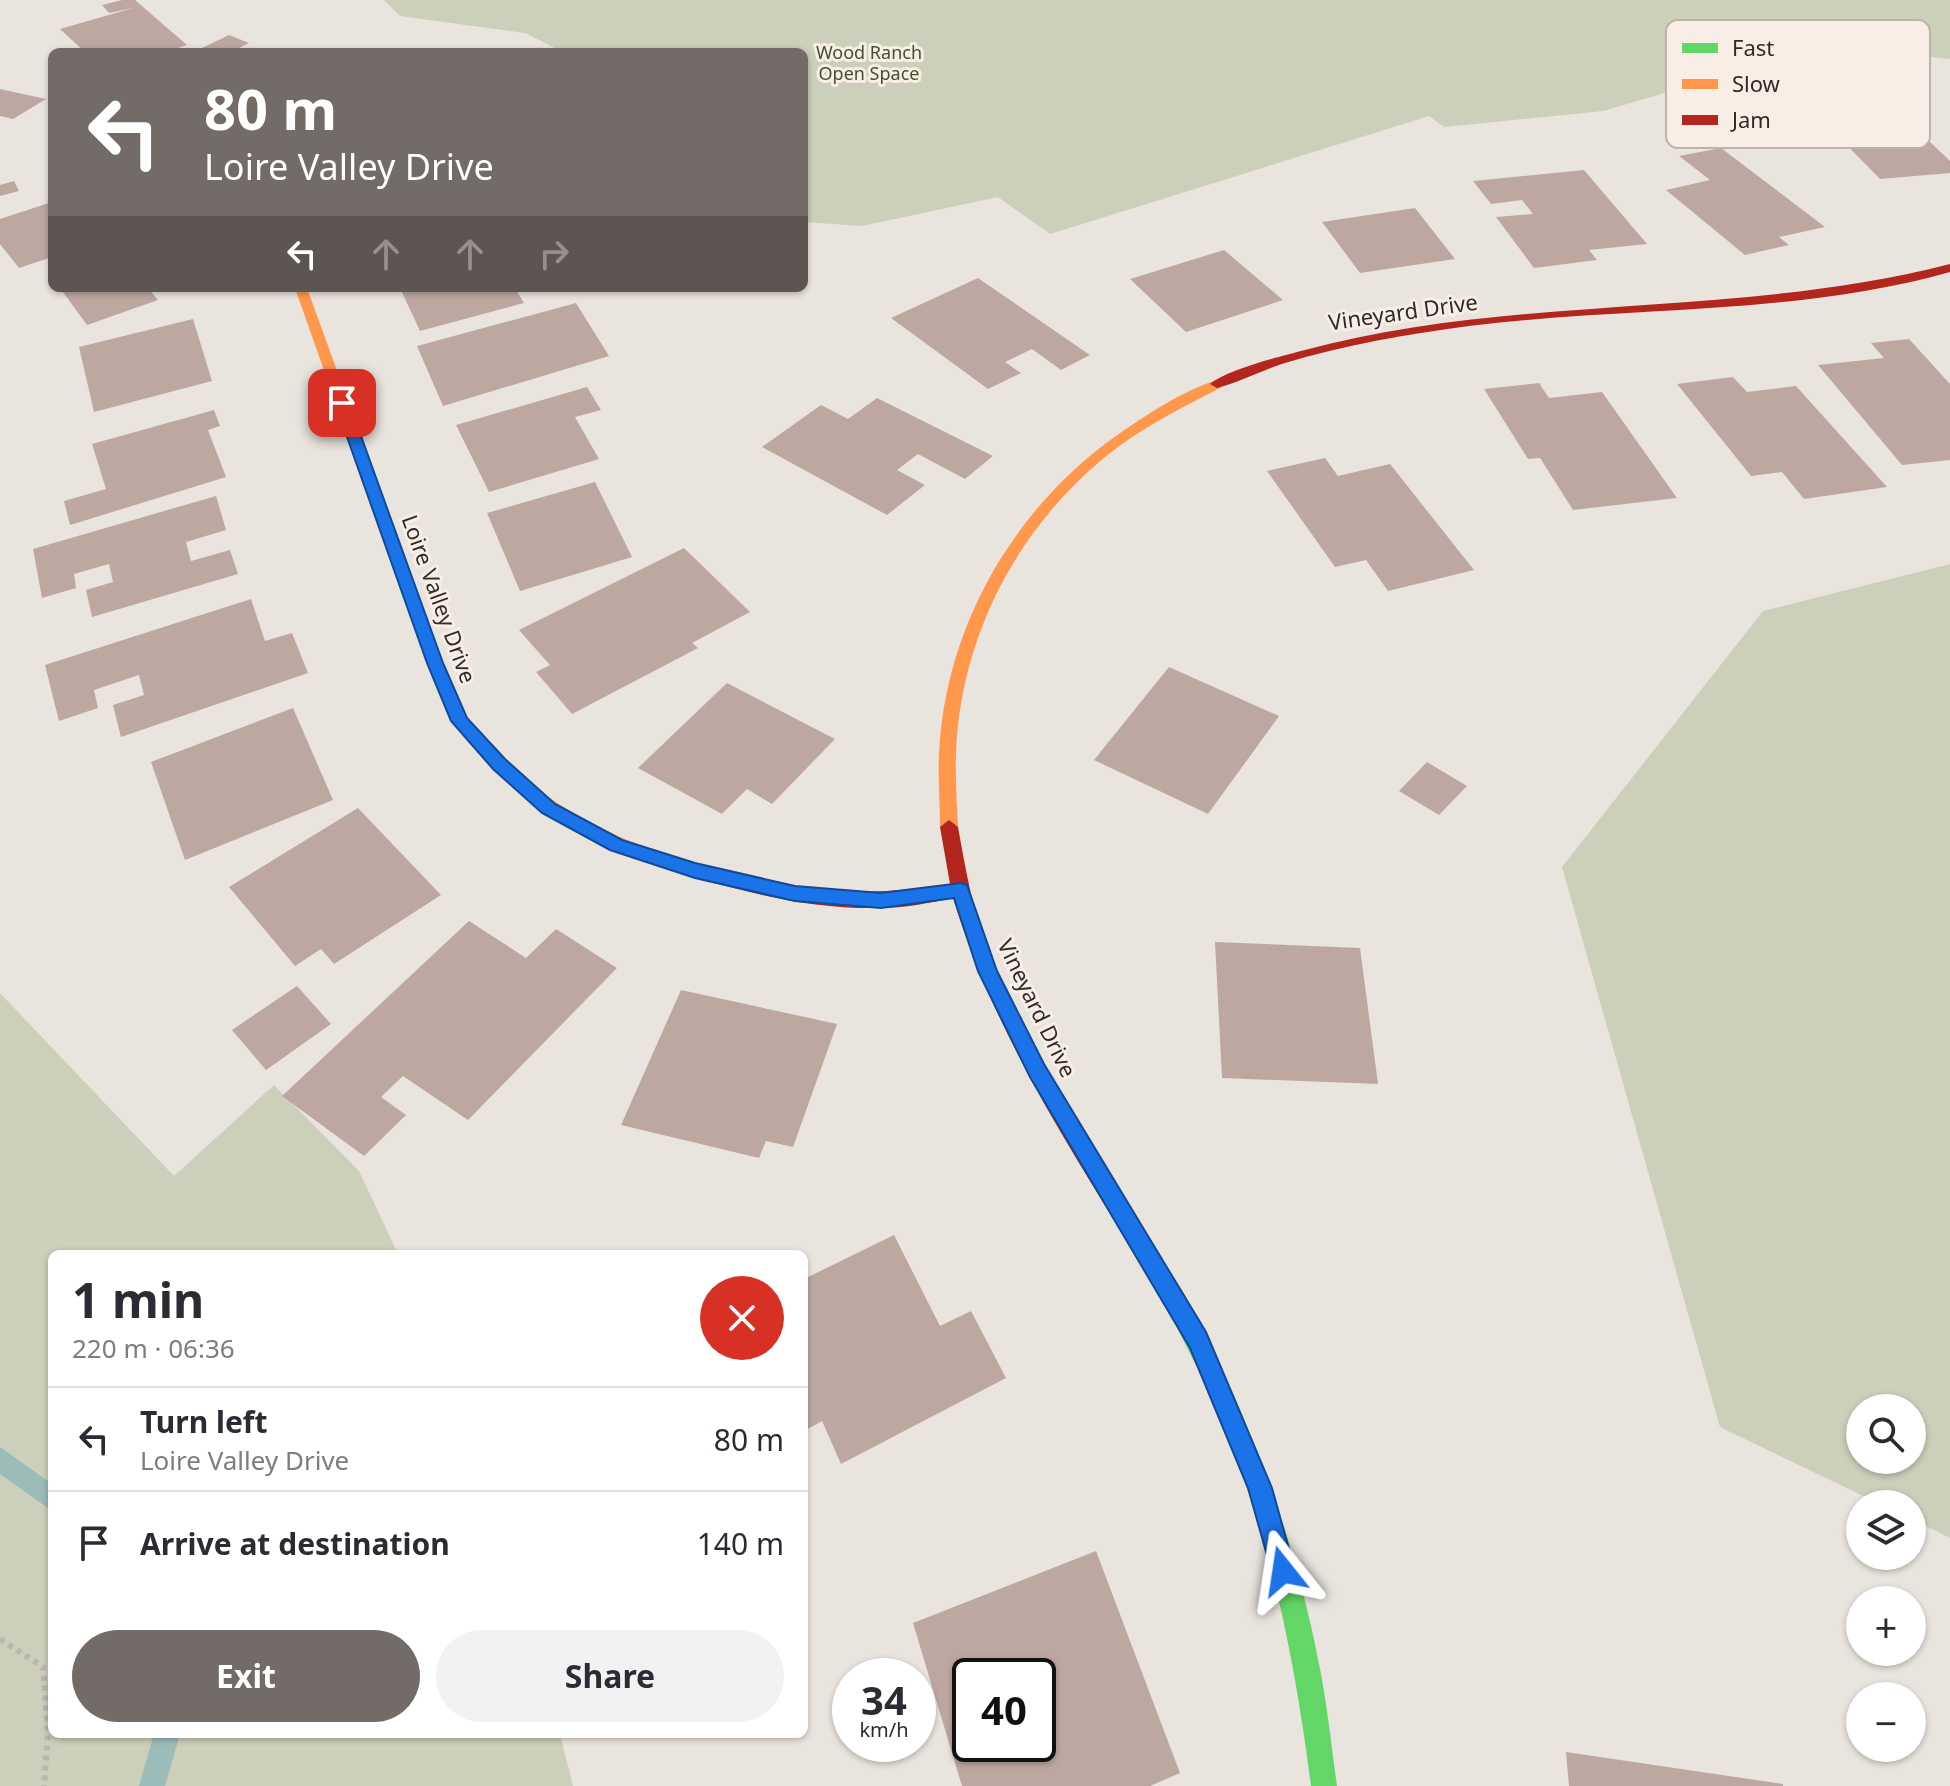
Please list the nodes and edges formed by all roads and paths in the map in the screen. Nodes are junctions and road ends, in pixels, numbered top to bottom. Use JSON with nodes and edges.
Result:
{"nodes":[{"id":1,"x":1950,"y":268,"type":"edge"},
{"id":2,"x":302,"y":292,"type":"edge"},
{"id":3,"x":961,"y":890,"type":"junction"},
{"id":4,"x":0,"y":1639,"type":"edge"},
{"id":5,"x":44,"y":1786,"type":"edge"},
{"id":6,"x":1324,"y":1786,"type":"edge"}],
"edges":[{"from":1,"to":3,"type":"street","name":"Vineyard Drive"},
{"from":2,"to":3,"type":"street","name":"Loire Valley Drive"},
{"from":3,"to":6,"type":"street","name":"Vineyard Drive"},
{"from":4,"to":5,"type":"path"}]}
